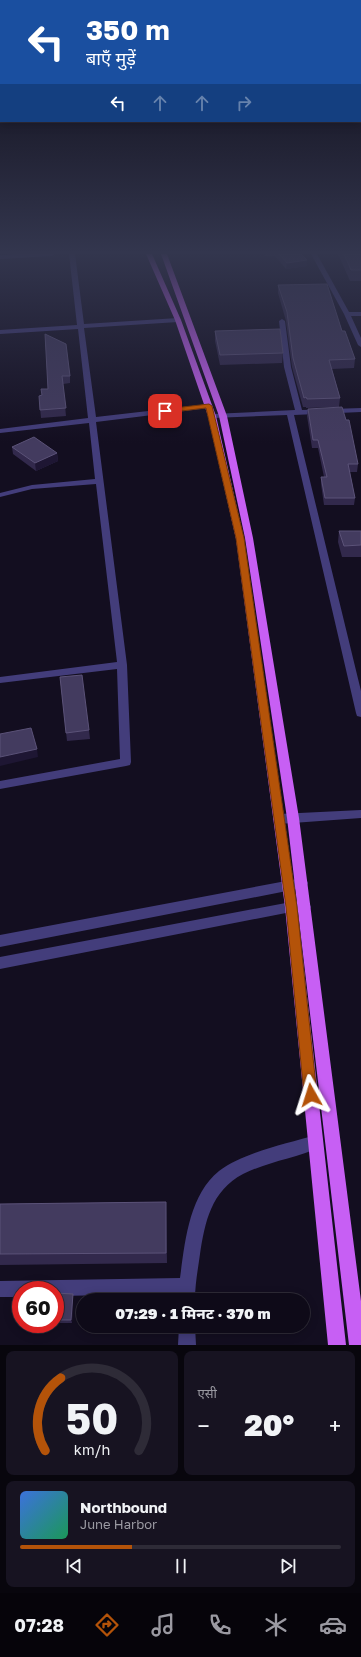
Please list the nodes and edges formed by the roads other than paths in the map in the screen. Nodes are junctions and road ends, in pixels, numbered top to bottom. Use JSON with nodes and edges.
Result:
{"nodes":[{"id":1,"x":80,"y":317,"type":"edge"},
{"id":2,"x":177,"y":317,"type":"edge"},
{"id":3,"x":184,"y":317,"type":"edge"},
{"id":4,"x":348,"y":317,"type":"edge"},
{"id":5,"x":178,"y":320,"type":"junction"},
{"id":6,"x":282,"y":321,"type":"dead end"},
{"id":7,"x":81,"y":326,"type":"junction"},
{"id":8,"x":0,"y":332,"type":"edge"},
{"id":9,"x":361,"y":345,"type":"edge"},
{"id":10,"x":361,"y":410,"type":"edge"},
{"id":11,"x":215,"y":413,"type":"junction"},
{"id":12,"x":294,"y":413,"type":"junction"},
{"id":13,"x":92,"y":420,"type":"junction"},
{"id":14,"x":0,"y":431,"type":"edge"},
{"id":15,"x":100,"y":481,"type":"junction"},
{"id":16,"x":0,"y":495,"type":"edge"},
{"id":17,"x":122,"y":665,"type":"junction"},
{"id":18,"x":0,"y":680,"type":"edge"},
{"id":19,"x":361,"y":713,"type":"edge"},
{"id":20,"x":0,"y":785,"type":"edge"},
{"id":21,"x":361,"y":814,"type":"edge"},
{"id":22,"x":293,"y":818,"type":"junction"},
{"id":23,"x":279,"y":819,"type":"junction"},
{"id":24,"x":302,"y":883,"type":"junction"},
{"id":25,"x":288,"y":886,"type":"junction"},
{"id":26,"x":292,"y":907,"type":"junction"},
{"id":27,"x":305,"y":907,"type":"junction"},
{"id":28,"x":0,"y":941,"type":"edge"},
{"id":29,"x":0,"y":963,"type":"edge"},
{"id":30,"x":316,"y":1142,"type":"junction"},
{"id":31,"x":356,"y":1284,"type":"edge"},
{"id":32,"x":0,"y":1289,"type":"edge"},
{"id":33,"x":187,"y":1293,"type":"edge"},
{"id":34,"x":187,"y":1333,"type":"edge"},
{"id":35,"x":187,"y":1345,"type":"edge"},
{"id":36,"x":337,"y":1345,"type":"edge"},
{"id":37,"x":358,"y":1345,"type":"edge"}],
"edges":[{"from":1,"to":7,"type":"street"},
{"from":2,"to":5,"type":"main road"},
{"from":3,"to":11,"type":"main road"},
{"from":4,"to":9,"type":"street"},
{"from":5,"to":7,"type":"street"},
{"from":5,"to":11,"type":"main road"},
{"from":6,"to":12,"type":"street"},
{"from":7,"to":8,"type":"street"},
{"from":7,"to":13,"type":"street"},
{"from":10,"to":12,"type":"street"},
{"from":11,"to":12,"type":"street"},
{"from":11,"to":13,"type":"street"},
{"from":11,"to":22,"type":"main road"},
{"from":11,"to":23,"type":"main road"},
{"from":12,"to":19,"type":"street"},
{"from":13,"to":14,"type":"street"},
{"from":13,"to":15,"type":"street"},
{"from":15,"to":16,"type":"street"},
{"from":15,"to":17,"type":"street"},
{"from":17,"to":18,"type":"street"},
{"from":17,"to":20,"type":"street"},
{"from":21,"to":22,"type":"street"},
{"from":22,"to":23,"type":"street"},
{"from":22,"to":24,"type":"main road"},
{"from":23,"to":25,"type":"main road"},
{"from":24,"to":25,"type":"street"},
{"from":24,"to":27,"type":"main road"},
{"from":25,"to":26,"type":"main road"},
{"from":25,"to":28,"type":"street"},
{"from":26,"to":27,"type":"street"},
{"from":26,"to":29,"type":"street"},
{"from":26,"to":30,"type":"main road"},
{"from":27,"to":31,"type":"main road"},
{"from":30,"to":33,"type":"street"},
{"from":30,"to":36,"type":"main road"},
{"from":31,"to":37,"type":"main road"},
{"from":32,"to":33,"type":"street"},
{"from":34,"to":35,"type":"street"}]}
